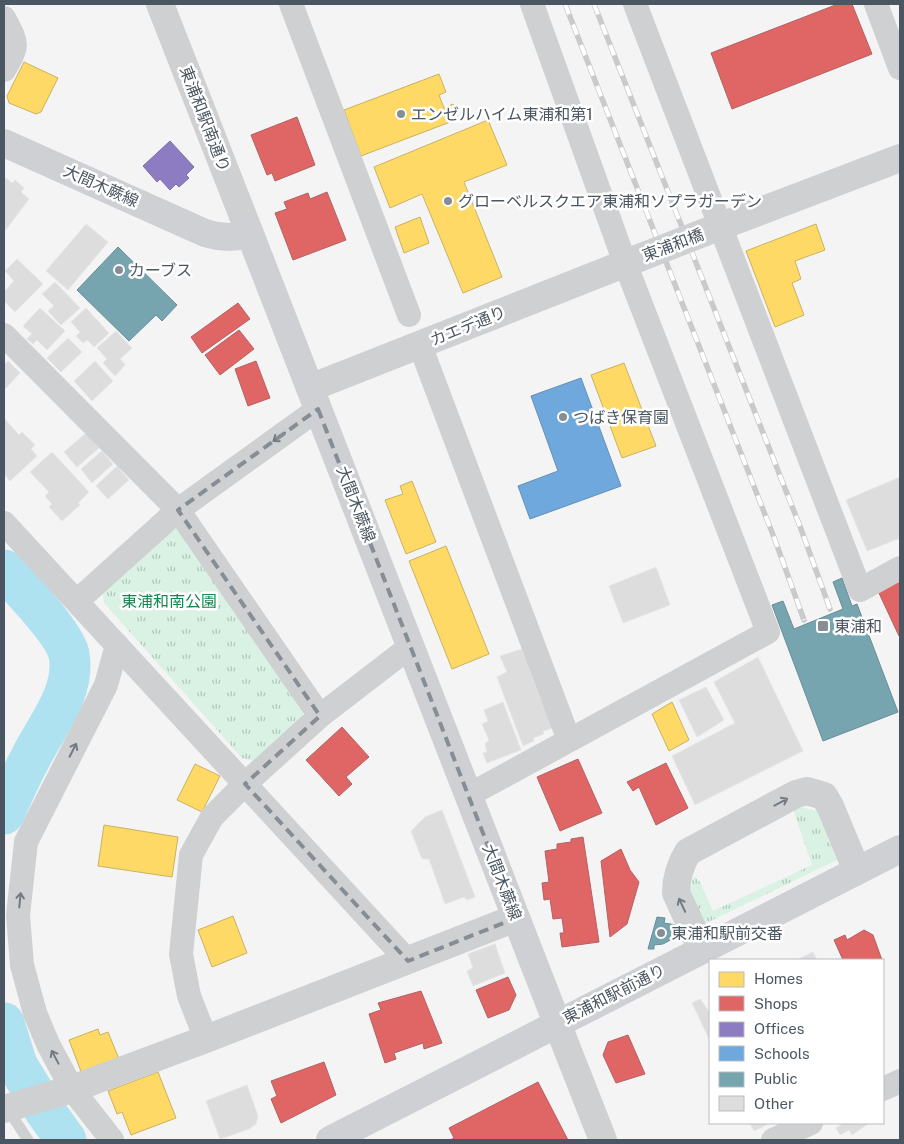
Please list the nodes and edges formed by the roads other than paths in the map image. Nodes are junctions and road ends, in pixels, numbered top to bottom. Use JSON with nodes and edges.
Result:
{"nodes":[{"id":1,"x":292,"y":4,"type":"edge"},
{"id":2,"x":532,"y":4,"type":"edge"},
{"id":3,"x":635,"y":4,"type":"edge"},
{"id":4,"x":876,"y":4,"type":"edge"},
{"id":5,"x":164,"y":5,"type":"edge"},
{"id":6,"x":4,"y":18,"type":"edge"},
{"id":7,"x":900,"y":68,"type":"edge"},
{"id":8,"x":4,"y":70,"type":"edge"},
{"id":9,"x":4,"y":143,"type":"edge"},
{"id":10,"x":900,"y":158,"type":"edge"},
{"id":11,"x":712,"y":230,"type":"junction"},
{"id":12,"x":250,"y":234,"type":"junction"},
{"id":13,"x":632,"y":260,"type":"junction"},
{"id":14,"x":409,"y":316,"type":"dead end"},
{"id":15,"x":4,"y":336,"type":"edge"},
{"id":16,"x":420,"y":344,"type":"junction"},
{"id":17,"x":314,"y":399,"type":"junction"},
{"id":18,"x":178,"y":510,"type":"junction"},
{"id":19,"x":4,"y":522,"type":"edge"},
{"id":20,"x":900,"y":568,"type":"edge"},
{"id":21,"x":77,"y":602,"type":"junction"},
{"id":22,"x":117,"y":645,"type":"junction"},
{"id":23,"x":411,"y":646,"type":"junction"},
{"id":24,"x":320,"y":716,"type":"junction"},
{"id":25,"x":569,"y":740,"type":"junction"},
{"id":26,"x":245,"y":784,"type":"junction"},
{"id":27,"x":469,"y":795,"type":"junction"},
{"id":28,"x":900,"y":849,"type":"edge"},
{"id":29,"x":856,"y":871,"type":"junction"},
{"id":30,"x":516,"y":918,"type":"junction"},
{"id":31,"x":702,"y":949,"type":"junction"},
{"id":32,"x":408,"y":961,"type":"junction"},
{"id":33,"x":557,"y":1023,"type":"junction"},
{"id":34,"x":206,"y":1039,"type":"junction"},
{"id":35,"x":900,"y":1081,"type":"edge"},
{"id":36,"x":884,"y":1089,"type":"edge"},
{"id":37,"x":62,"y":1092,"type":"junction"},
{"id":38,"x":9,"y":1107,"type":"edge"},
{"id":39,"x":809,"y":1124,"type":"edge"},
{"id":40,"x":28,"y":1140,"type":"edge"},
{"id":41,"x":112,"y":1140,"type":"edge"},
{"id":42,"x":330,"y":1140,"type":"edge"},
{"id":43,"x":603,"y":1140,"type":"edge"},
{"id":44,"x":773,"y":1140,"type":"edge"}],
"edges":[{"from":1,"to":14,"type":"street"},
{"from":2,"to":13,"type":"street"},
{"from":3,"to":11,"type":"street"},
{"from":4,"to":7,"type":"street"},
{"from":5,"to":12,"type":"street","name":"東浦和駅南通り"},
{"from":6,"to":8,"type":"street"},
{"from":9,"to":12,"type":"main road","name":"大間木蕨線"},
{"from":10,"to":11,"type":"street"},
{"from":11,"to":13,"type":"street","name":"東浦和橋","bridge":true},
{"from":11,"to":20,"type":"street"},
{"from":12,"to":17,"type":"main road","name":"大間木蕨線"},
{"from":13,"to":16,"type":"street","name":"カエデ通り"},
{"from":13,"to":25,"type":"street"},
{"from":15,"to":18,"type":"street"},
{"from":16,"to":17,"type":"street","name":"カエデ通り"},
{"from":16,"to":25,"type":"street"},
{"from":17,"to":18,"type":"street","one_way":true},
{"from":17,"to":23,"type":"main road","name":"大間木蕨線"},
{"from":18,"to":21,"type":"street"},
{"from":18,"to":24,"type":"street"},
{"from":19,"to":21,"type":"street"},
{"from":21,"to":22,"type":"street"},
{"from":22,"to":26,"type":"street"},
{"from":37,"to":22,"type":"street","one_way":true},
{"from":23,"to":24,"type":"street"},
{"from":23,"to":27,"type":"main road","name":"大間木蕨線"},
{"from":24,"to":26,"type":"street"},
{"from":25,"to":27,"type":"street"},
{"from":26,"to":32,"type":"street"},
{"from":26,"to":34,"type":"street"},
{"from":27,"to":30,"type":"main road","name":"大間木蕨線"},
{"from":28,"to":29,"type":"main road","name":"東浦和駅前通り"},
{"from":29,"to":31,"type":"main road","name":"東浦和駅前通り"},
{"from":31,"to":29,"type":"street","one_way":true},
{"from":30,"to":32,"type":"street"},
{"from":30,"to":33,"type":"main road","name":"大間木蕨線"},
{"from":31,"to":33,"type":"main road","name":"東浦和駅前通り"},
{"from":32,"to":34,"type":"street"},
{"from":33,"to":42,"type":"main road","name":"東浦和駅前通り"},
{"from":33,"to":43,"type":"street"},
{"from":34,"to":37,"type":"street"},
{"from":35,"to":36,"type":"street"},
{"from":37,"to":38,"type":"street"},
{"from":37,"to":41,"type":"street"},
{"from":38,"to":40,"type":"lane"},
{"from":39,"to":44,"type":"street"}]}
